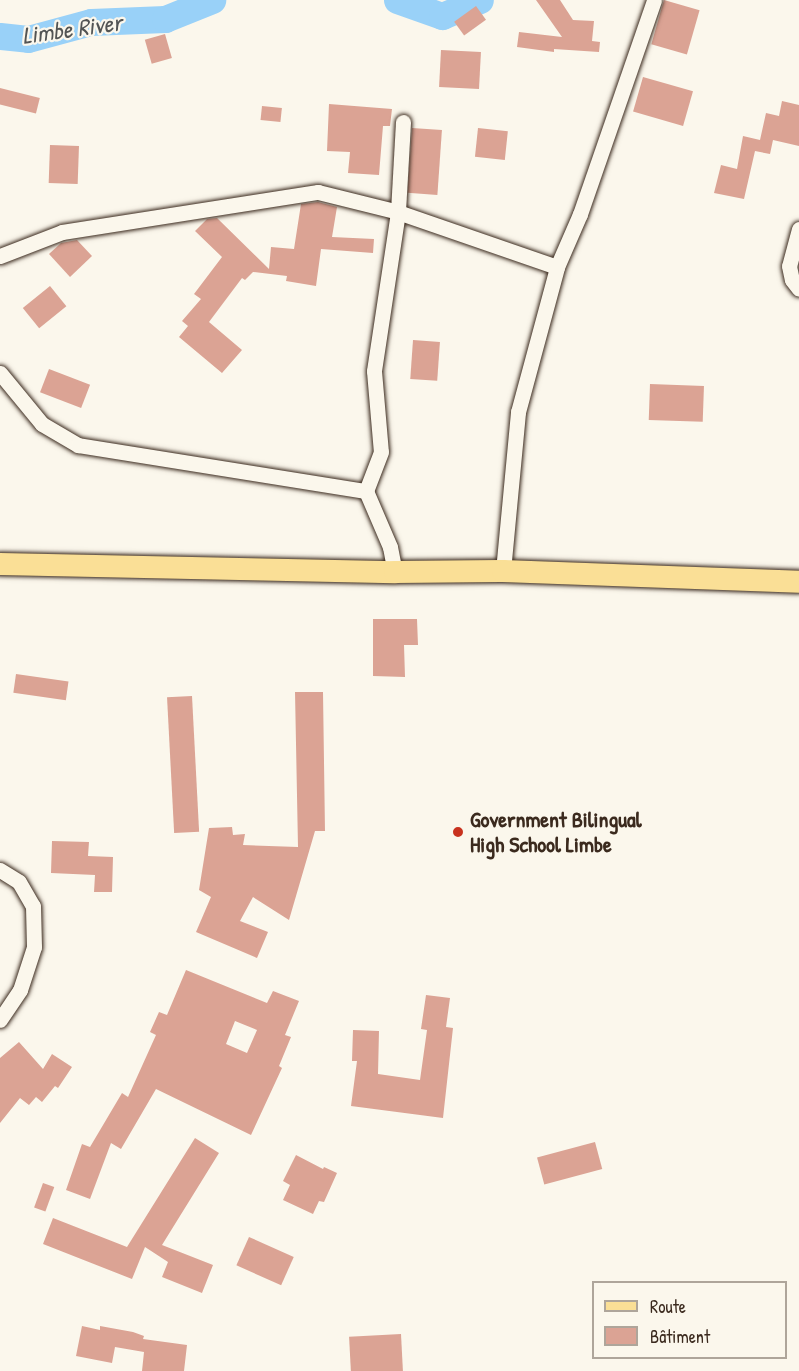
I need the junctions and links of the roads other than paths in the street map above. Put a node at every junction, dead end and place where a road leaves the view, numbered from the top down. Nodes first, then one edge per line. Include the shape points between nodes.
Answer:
1 (654, 0) edge
2 (403, 122) dead end
3 (398, 212) junction
4 (799, 229) edge
5 (0, 256) edge
6 (557, 267) junction
7 (799, 289) edge
8 (0, 373) edge
9 (366, 491) junction
10 (0, 564) edge
11 (503, 571) junction
12 (395, 572) junction
13 (799, 582) edge
14 (0, 870) edge
15 (0, 1020) edge

1 - 6 street via 580,213
2 - 3 street
3 - 5 street via 318,192 62,232
3 - 6 street
3 - 9 street via 374,371 381,452
4 - 7 street via 789,266
6 - 11 street via 518,412
8 - 9 street via 42,424 78,445
9 - 12 street via 390,547
10 - 12 main road
11 - 12 main road
11 - 13 main road
14 - 15 street via 19,882 33,906 34,947 20,990

